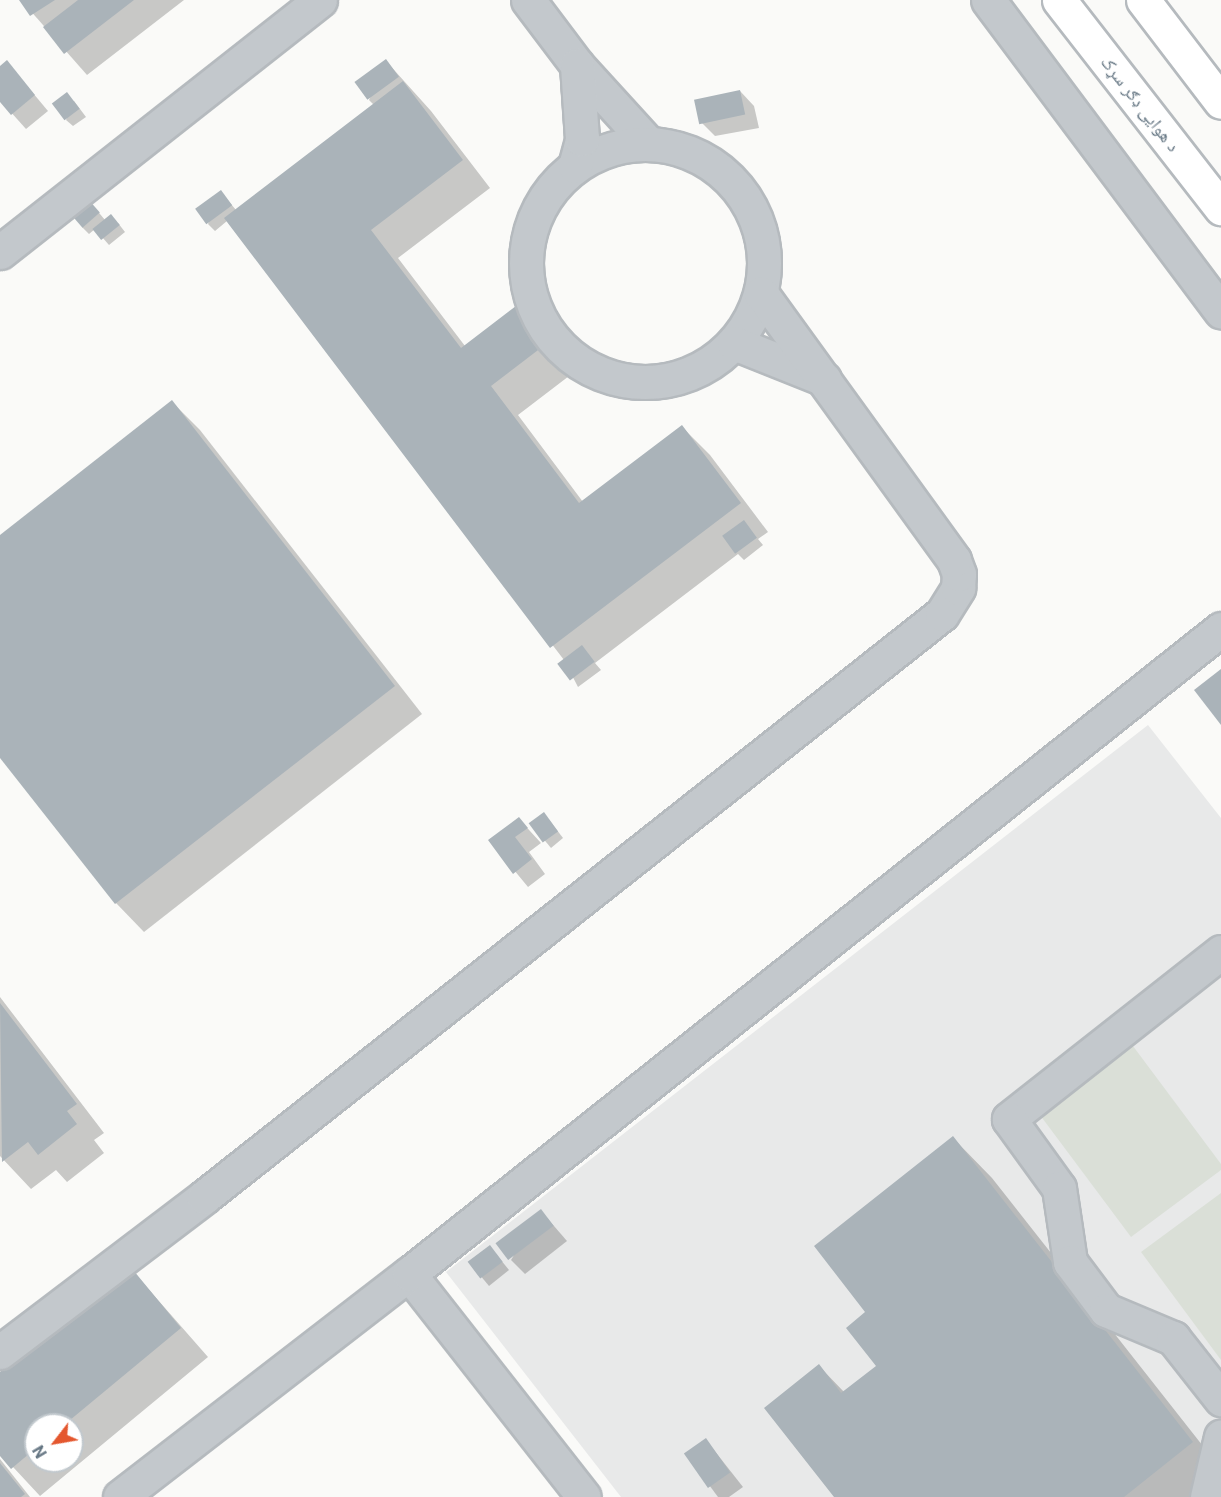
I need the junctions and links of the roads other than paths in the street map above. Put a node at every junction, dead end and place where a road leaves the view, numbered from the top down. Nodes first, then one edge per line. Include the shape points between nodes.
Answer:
1 (320, 0) edge
2 (528, 0) edge
3 (988, 0) edge
4 (1059, 0) edge
5 (1143, 0) edge
6 (577, 65) junction
7 (1221, 102) edge
8 (648, 143) junction
9 (575, 166) junction
10 (1221, 208) edge
11 (0, 252) edge
12 (761, 293) junction
13 (1221, 312) edge
14 (734, 344) junction
15 (824, 379) junction
16 (1221, 629) edge
17 (1221, 952) edge
18 (410, 1274) junction
19 (0, 1352) edge
20 (1221, 1399) edge
21 (1221, 1437) edge
22 (120, 1497) edge
23 (584, 1497) edge
24 (1207, 1497) edge

1 - 11 street
2 - 6 street
3 - 13 street
4 - 10 main road, د هوایی ډګر سړک
5 - 7 main road
6 - 8 street
6 - 9 street via 582,139
8 - 9 street via 614,148
8 - 12 street via 669,145 709,161 740,191 760,229 765,272
9 - 14 street via 543,201 527,244 530,291 549,333 584,365 605,375 651,382 696,371
12 - 14 street
12 - 15 street
14 - 15 street
15 - 19 street via 954,560 960,574 958,588 942,614 204,1197
16 - 18 street
17 - 20 street via 1009,1119 1059,1188 1070,1262 1106,1310 1173,1338
18 - 22 street
18 - 23 street
21 - 24 street

